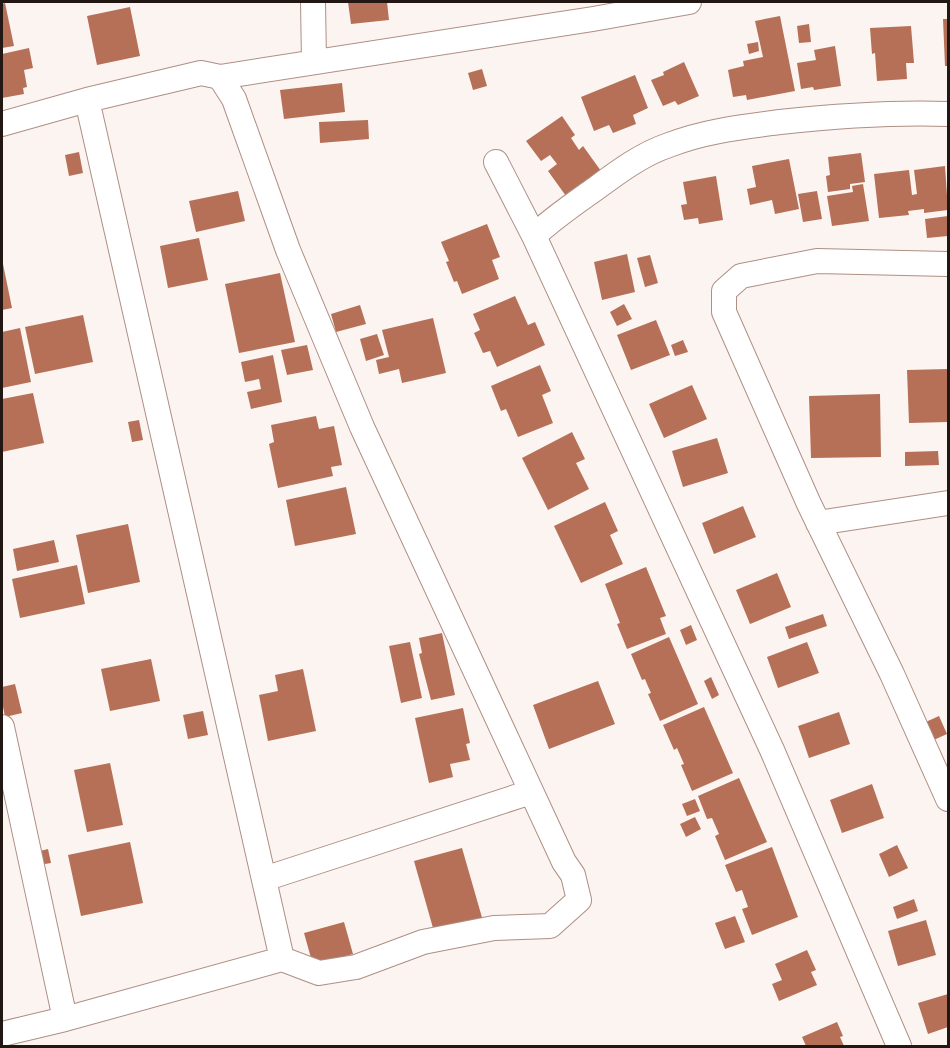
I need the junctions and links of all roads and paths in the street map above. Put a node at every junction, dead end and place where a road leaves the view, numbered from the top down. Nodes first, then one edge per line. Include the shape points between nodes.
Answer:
1 (313, 2) edge
2 (689, 2) edge
3 (314, 61) junction
4 (220, 77) junction
5 (87, 100) junction
6 (948, 114) edge
7 (2, 124) edge
8 (496, 162) dead end
9 (534, 236) junction
10 (948, 264) edge
11 (948, 502) edge
12 (818, 523) junction
13 (2, 727) edge
14 (531, 792) junction
15 (948, 799) edge
16 (264, 879) junction
17 (282, 959) junction
18 (65, 1019) junction
19 (2, 1034) edge
20 (899, 1047) edge

1 - 3 street
2 - 3 street
3 - 4 street
4 - 5 street via 201,73
4 - 14 street via 234,99 288,250 362,427
5 - 7 street
5 - 16 street
6 - 9 street via 908,112 824,118 693,137 631,163
8 - 9 street
9 - 20 street via 772,750
10 - 12 street via 817,261 741,276 724,291 724,312
11 - 12 street
12 - 15 street
13 - 18 street
14 - 16 street
14 - 17 street via 573,875 579,900 550,926 494,928 423,942 356,967 319,973
16 - 17 street
17 - 18 street
18 - 19 street

